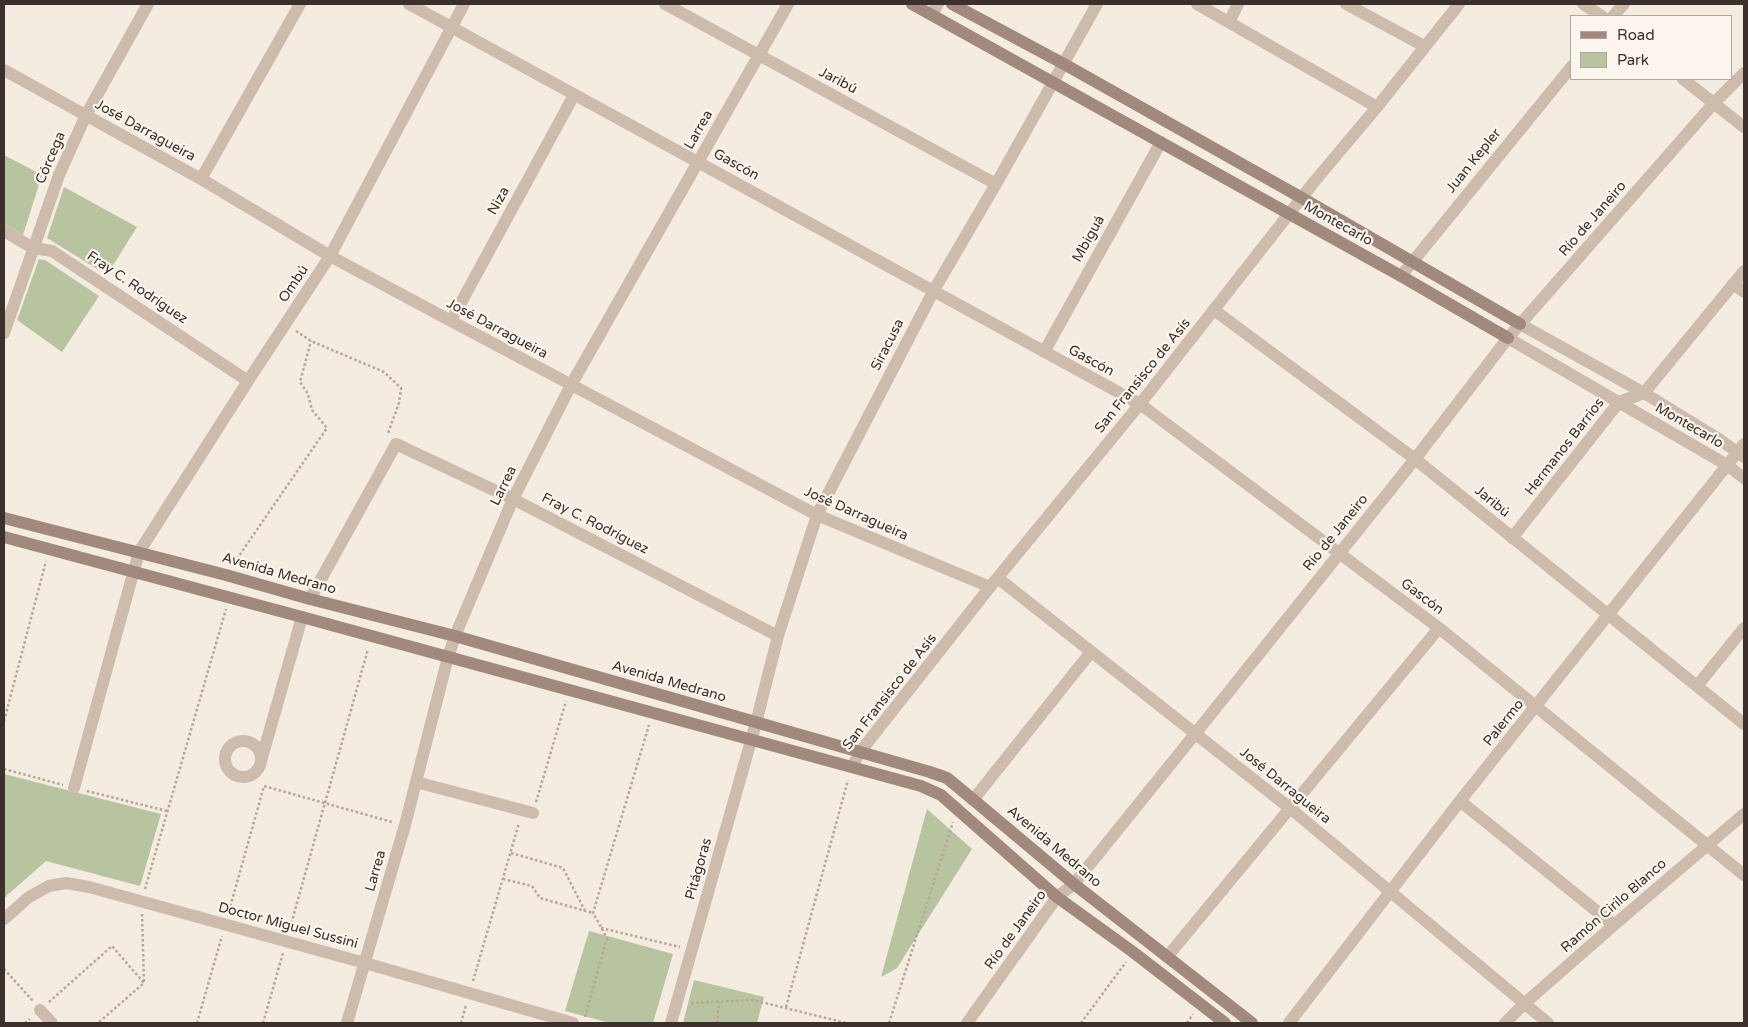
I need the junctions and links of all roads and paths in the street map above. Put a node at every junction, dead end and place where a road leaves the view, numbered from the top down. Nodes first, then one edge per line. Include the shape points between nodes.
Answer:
1 (148, 4) edge
2 (300, 4) edge
3 (409, 4) edge
4 (464, 4) edge
5 (665, 4) edge
6 (788, 4) edge
7 (912, 4) edge
8 (952, 4) edge
9 (1097, 4) edge
10 (1197, 4) edge
11 (1238, 4) edge
12 (1346, 4) edge
13 (1459, 4) edge
14 (1583, 4) edge
15 (1624, 4) edge
16 (935, 9) edge
17 (1600, 15) edge
18 (1614, 15) edge
19 (1229, 22) junction
20 (451, 27) junction
21 (1424, 46) junction
22 (759, 56) junction
23 (1064, 64) junction
24 (1570, 68) edge
25 (4, 70) edge
26 (1744, 73) edge
27 (1684, 80) edge
28 (1054, 81) junction
29 (574, 95) junction
30 (1714, 104) junction
31 (1377, 107) junction
32 (86, 115) junction
33 (1744, 127) edge
34 (1161, 142) junction
35 (698, 161) junction
36 (201, 179) junction
37 (996, 184) junction
38 (1302, 198) junction
39 (1289, 214) junction
40 (4, 231) edge
41 (33, 248) junction
42 (330, 256) junction
43 (1412, 262) junction
44 (1744, 270) edge
45 (1401, 276) junction
46 (1733, 284) junction
47 (934, 290) junction
48 (1744, 292) edge
49 (1214, 310) junction
50 (451, 321) junction
51 (285, 324) junction
52 (1520, 324) junction
53 (4, 333) edge
54 (1508, 338) junction
55 (311, 341) junction
56 (1044, 352) junction
57 (248, 381) junction
58 (571, 385) junction
59 (1644, 393) junction
60 (1619, 402) junction
61 (1140, 404) junction
62 (396, 444) junction
63 (1742, 451) edge
64 (1415, 459) junction
65 (1728, 465) junction
66 (1744, 478) edge
67 (513, 499) junction
68 (817, 515) junction
69 (4, 518) edge
70 (4, 537) edge
71 (1512, 538) junction
72 (49, 549) junction
73 (139, 552) junction
74 (1340, 552) junction
75 (133, 571) junction
76 (226, 575) junction
77 (994, 583) junction
78 (229, 598) junction
79 (310, 599) junction
80 (1608, 615) junction
81 (302, 617) junction
82 (1439, 628) junction
83 (1744, 628) edge
84 (372, 636) junction
85 (455, 636) junction
86 (778, 636) junction
87 (1091, 652) junction
88 (448, 657) junction
89 (1697, 686) junction
90 (569, 690) junction
91 (1536, 707) junction
92 (653, 713) junction
93 (4, 721) edge
94 (756, 723) junction
95 (1744, 724) edge
96 (1195, 734) junction
97 (751, 739) junction
98 (860, 752) junction
99 (261, 761) dead end
100 (852, 767) junction
101 (416, 782) junction
102 (74, 788) dead end
103 (973, 800) junction
104 (1460, 801) junction
105 (324, 804) junction
106 (1291, 809) junction
107 (957, 810) junction
108 (528, 812) junction
109 (1744, 814) edge
110 (405, 825) junction
111 (1709, 846) junction
112 (511, 854) junction
113 (1744, 875) edge
114 (503, 879) junction
115 (1074, 884) junction
116 (1390, 891) junction
117 (1058, 897) junction
118 (142, 902) junction
119 (585, 911) junction
120 (593, 913) junction
121 (4, 919) edge
122 (225, 924) junction
123 (1614, 925) junction
124 (601, 928) junction
125 (286, 942) junction
126 (692, 950) junction
127 (1133, 952) junction
128 (1167, 957) junction
129 (365, 963) junction
130 (4, 968) edge
131 (144, 983) junction
132 (469, 993) junction
133 (719, 1002) junction
134 (1525, 1003) junction
135 (677, 1004) junction
136 (786, 1007) junction
137 (40, 1010) junction
138 (25, 1023) edge
139 (52, 1023) edge
140 (98, 1023) edge
141 (197, 1023) edge
142 (263, 1023) edge
143 (347, 1023) edge
144 (461, 1023) edge
145 (573, 1023) edge
146 (583, 1023) edge
147 (672, 1023) edge
148 (717, 1023) edge
149 (846, 1023) edge
150 (889, 1023) edge
151 (967, 1023) edge
152 (1081, 1023) edge
153 (1225, 1023) edge
154 (1252, 1023) edge
155 (1289, 1023) edge
156 (1505, 1023) edge
157 (1548, 1023) edge

1 - 32 street, Córcega
2 - 36 street
3 - 20 street, Gascón
4 - 20 street, Ombú
5 - 22 street, Jaribú
6 - 22 street, Larrea
7 - 16 main road, Montecarlo
8 - 23 main road, Montecarlo
9 - 23 street, Siracusa
10 - 19 street
11 - 19 street
12 - 21 street
13 - 21 street, San Fransisco de Asís
14 - 17 street
15 - 18 street
16 - 28 main road, Montecarlo
19 - 31 street
20 - 29 street, Gascón
20 - 42 street, Ombú
21 - 31 street, San Fransisco de Asís
22 - 35 street, Larrea
22 - 37 street, Jaribú
23 - 28 street, Siracusa
23 - 38 main road, Montecarlo
24 - 43 street, Juan Kepler
25 - 32 street, José Darragueira
26 - 30 street, Río de Janeiro
27 - 30 street
28 - 34 main road, Montecarlo
28 - 37 street, Siracusa
29 - 35 street, Gascón
29 - 50 street, Niza
30 - 33 street
30 - 52 street, Río de Janeiro
31 - 38 street, San Fransisco de Asís
32 - 36 street, José Darragueira
32 - 41 street, Córcega via 59,175
34 - 39 main road, Montecarlo
34 - 56 street, Mbiguá
35 - 47 street, Gascón
35 - 58 street, Larrea
36 - 42 street, José Darragueira
37 - 47 street, Siracusa
38 - 39 street, San Fransisco de Asís
38 - 43 main road, Montecarlo
39 - 45 main road, Montecarlo
39 - 49 street, San Fransisco de Asís
40 - 41 street, Fray C. Rodríguez
41 - 53 street, Córcega
41 - 57 street, Fray C. Rodríguez via 52,250
42 - 50 street, José Darragueira
42 - 51 street, Ombú
43 - 45 street, Juan Kepler
43 - 52 main road, Montecarlo
44 - 46 street
45 - 54 main road, Montecarlo
46 - 48 street
46 - 59 street
47 - 56 street, Gascón
47 - 68 street, Siracusa
49 - 61 street, San Fransisco de Asís
49 - 64 street, Jaribú
50 - 58 street, José Darragueira
51 - 55 path
51 - 57 street, Ombú
52 - 54 street, Río de Janeiro
52 - 59 street, Montecarlo
54 - 60 street, Montecarlo
54 - 64 street, Río de Janeiro
55 - 62 path via 384,372 400,388 400,403 388,433
55 - 76 path via 300,382 308,394 312,410 327,428
56 - 61 street, Gascón
57 - 73 street, Ombú
58 - 67 street, Larrea
58 - 68 street, José Darragueira
59 - 60 street, Hermanos Barrios
59 - 63 street, Montecarlo
60 - 65 street, Montecarlo
60 - 71 street, Hermanos Barrios
61 - 74 street, Gascón
61 - 77 street, San Fransisco de Asís
62 - 67 street, Fray C. Rodríguez
62 - 79 street
63 - 65 street, Palermo
64 - 71 street, Jaribú
64 - 74 street, Río de Janeiro
65 - 66 street, Montecarlo
65 - 80 street, Palermo
67 - 85 street, Larrea
67 - 86 street, Fray C. Rodríguez
68 - 77 street, José Darragueira
68 - 86 street, Siracusa
69 - 73 main road, Avenida Medrano
70 - 72 main road
71 - 80 street, Jaribú
72 - 75 main road
72 - 93 path
73 - 75 street, Ombú
73 - 76 main road, Avenida Medrano
74 - 82 street, Gascón
74 - 96 street, Río de Janeiro
75 - 78 main road
75 - 102 street, Ombú
76 - 79 main road, Avenida Medrano
77 - 87 street, José Darragueira
77 - 98 street, San Fransisco de Asís
78 - 81 main road
78 - 118 path
79 - 85 main road, Avenida Medrano
80 - 89 street, Jaribú
80 - 91 street, Palermo
81 - 84 main road
81 - 99 street
82 - 91 street, Gascón
82 - 106 street
83 - 89 street
84 - 88 main road
84 - 105 path
85 - 88 street, Larrea
85 - 94 main road, Avenida Medrano
86 - 94 street, Siracusa
87 - 96 street, José Darragueira
87 - 103 street
88 - 90 main road
88 - 101 street, Larrea
89 - 95 street, Jaribú
90 - 92 main road
90 - 108 path
91 - 104 street, Palermo
91 - 111 street, Gascón
92 - 97 main road
92 - 120 path
94 - 97 street, Pitágoras
94 - 98 main road, Avenida Medrano
96 - 106 street, José Darragueira
96 - 115 street, Río de Janeiro
97 - 100 main road
97 - 126 street, Pitágoras
98 - 100 street, San Fransisco de Asís
98 - 103 main road, Avenida Medrano via 947,778
100 - 107 main road via 922,786 941,795
100 - 136 path
101 - 108 street
101 - 110 street, Larrea
103 - 115 main road, Avenida Medrano
104 - 116 street, Palermo
104 - 123 street
105 - 110 path
105 - 122 path via 264,786
105 - 125 path
106 - 116 street, José Darragueira
106 - 128 street
107 - 117 main road
107 - 150 path
108 - 112 path
109 - 111 street, Ramón Cirilo Blanco
110 - 129 street, Larrea
111 - 113 street, Gascón
111 - 123 street, Ramón Cirilo Blanco
112 - 114 path
112 - 119 path via 563,868
114 - 119 path via 532,886 540,898
114 - 132 path
115 - 117 street, Río de Janeiro
115 - 128 main road, Avenida Medrano
116 - 134 street, José Darragueira
116 - 155 street, Palermo
117 - 127 main road
117 - 151 street, Río de Janeiro
118 - 121 street, Doctor Miguel Sussini via 66,883 48,886 29,897
118 - 122 street, Doctor Miguel Sussini
118 - 131 path
119 - 120 path
120 - 124 path
122 - 125 street, Doctor Miguel Sussini
122 - 141 path
123 - 134 street, Ramón Cirilo Blanco
124 - 126 path
124 - 146 path via 607,938
125 - 129 street, Doctor Miguel Sussini
125 - 142 path
126 - 135 street, Pitágoras
127 - 152 path
127 - 153 main road
128 - 154 main road, Avenida Medrano
129 - 132 street, Doctor Miguel Sussini
129 - 143 street, Larrea
130 - 137 path
131 - 137 path via 112,946
131 - 140 path
132 - 144 path
132 - 145 street, Doctor Miguel Sussini
133 - 135 path
133 - 136 path via 753,1000
133 - 148 path
134 - 156 street, Ramón Cirilo Blanco
134 - 157 street, José Darragueira
135 - 147 street, Pitágoras
136 - 149 path
137 - 138 path
137 - 139 street

